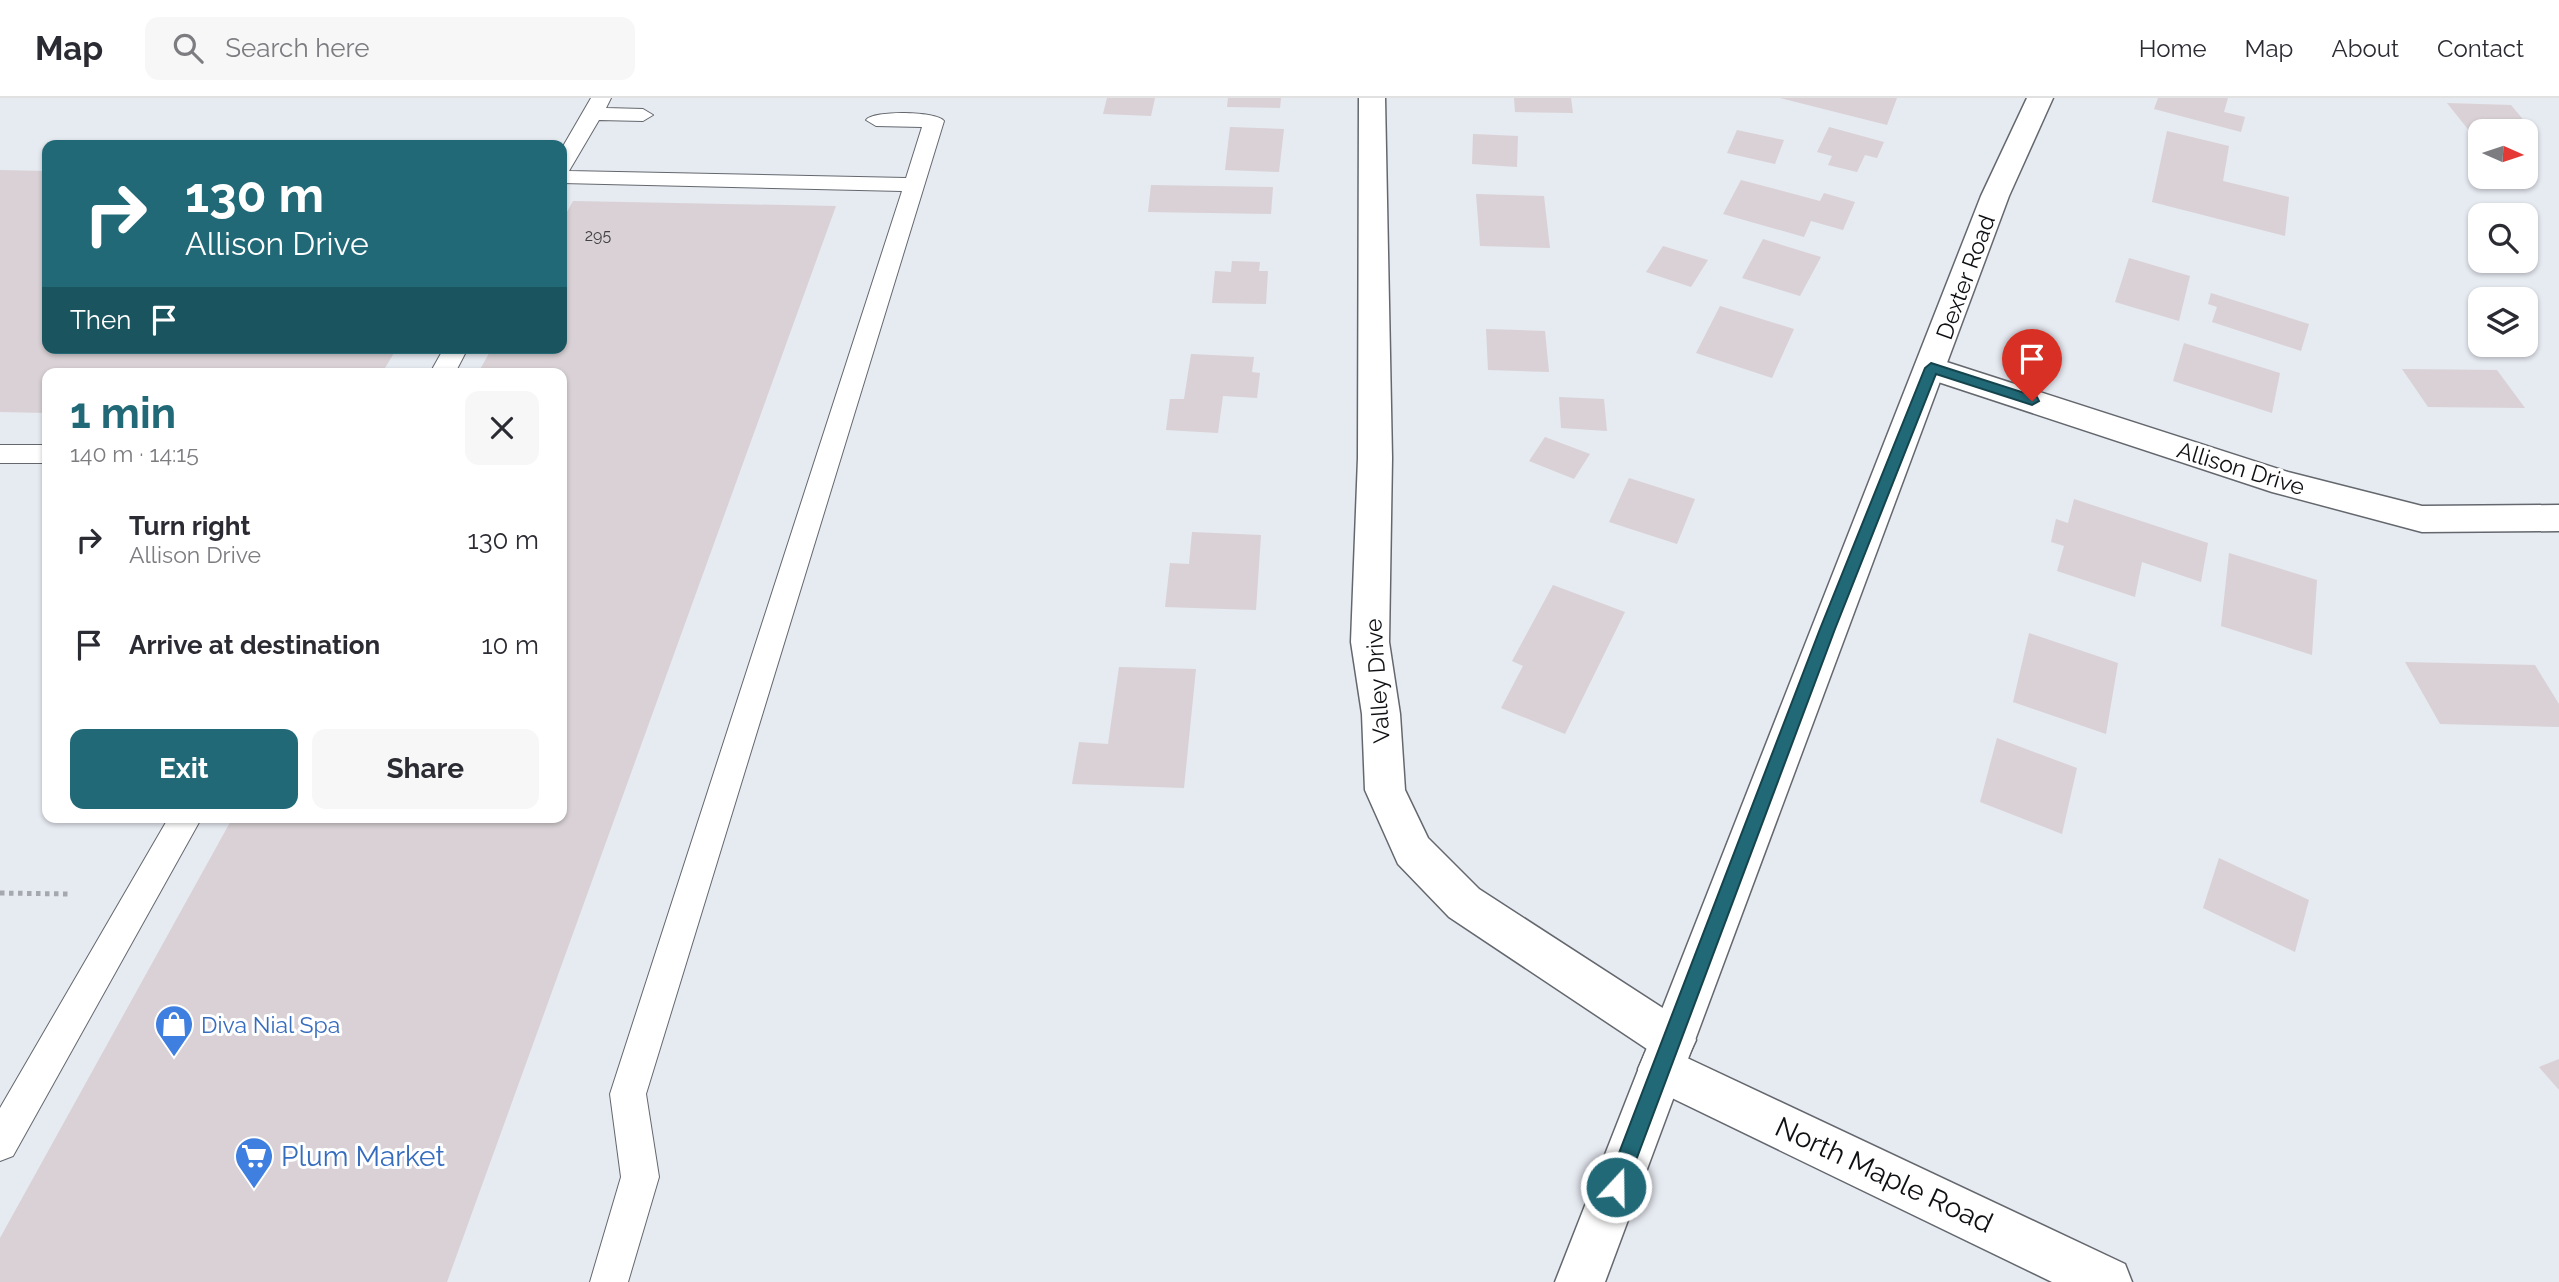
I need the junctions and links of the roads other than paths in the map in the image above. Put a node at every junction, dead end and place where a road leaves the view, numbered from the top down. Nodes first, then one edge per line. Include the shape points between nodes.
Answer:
1 (1372, 98) edge
2 (2040, 98) edge
3 (596, 106) edge
4 (643, 115) dead end
5 (876, 120) dead end
6 (567, 157) edge
7 (567, 177) edge
8 (915, 186) junction
9 (1931, 368) junction
10 (0, 454) edge
11 (42, 454) edge
12 (2559, 518) edge
13 (183, 823) edge
14 (1667, 1054) junction
15 (0, 1143) edge
16 (609, 1282) edge
17 (1580, 1282) edge
18 (2107, 1282) edge

1 - 14 street, Valley Drive via 1375,458 1370,642 1381,714 1385,790 1413,851 1464,903
2 - 9 street, Dexter Road via 1995,196
3 - 4 lane
3 - 6 lane
5 - 8 lane via 934,121
7 - 8 lane
8 - 16 lane via 628,1094 640,1177
9 - 12 street, Allison Drive via 2284,483 2422,519
9 - 14 street, Dexter Road
10 - 11 lane
13 - 15 lane
14 - 17 street, Dexter Road
14 - 18 street, North Maple Road

